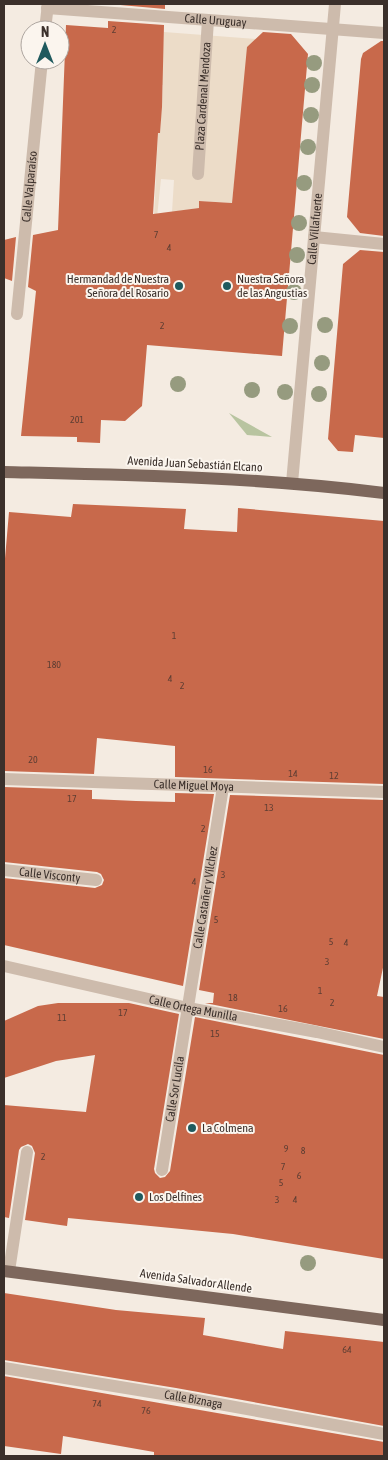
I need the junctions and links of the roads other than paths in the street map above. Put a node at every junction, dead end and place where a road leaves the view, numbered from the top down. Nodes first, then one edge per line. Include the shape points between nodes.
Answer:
1 (334, 4) edge
2 (48, 6) edge
3 (46, 20) edge
4 (208, 20) junction
5 (333, 28) junction
6 (384, 33) edge
7 (41, 70) edge
8 (198, 174) dead end
9 (314, 237) junction
10 (384, 244) edge
11 (17, 314) dead end
12 (4, 472) edge
13 (292, 483) junction
14 (384, 492) edge
15 (4, 779) edge
16 (223, 787) junction
17 (384, 792) edge
18 (4, 870) edge
19 (96, 880) dead end
20 (4, 966) edge
21 (188, 1008) junction
22 (384, 1047) edge
23 (27, 1152) dead end
24 (162, 1170) dead end
25 (6, 1271) edge
26 (384, 1320) edge
27 (4, 1368) edge
28 (384, 1434) edge

1 - 5 street, Calle Villafuerte
2 - 3 street
2 - 4 street, Calle Uruguay
4 - 5 street, Calle Uruguay
4 - 8 street, Plaza Cardenal Mendoza
5 - 6 street, Calle Uruguay
5 - 9 street, Calle Villafuerte
7 - 11 street, Calle Valparaíso
9 - 10 street
9 - 13 street, Calle Villafuerte
12 - 13 main road, Avenida Juan Sebastián Elcano
13 - 14 main road, Avenida Juan Sebastián Elcano
15 - 16 street, Calle Miguel Moya
16 - 17 street, Calle Miguel Moya
16 - 21 street, Calle Castañer y Vílchez
18 - 19 street, Calle Visconty
20 - 21 street, Calle Ortega Munilla
21 - 22 street, Calle Ortega Munilla
21 - 24 street, Calle Sor Lucila
23 - 25 street
25 - 26 main road, Avenida Salvador Allende
27 - 28 street, Calle Biznaga

